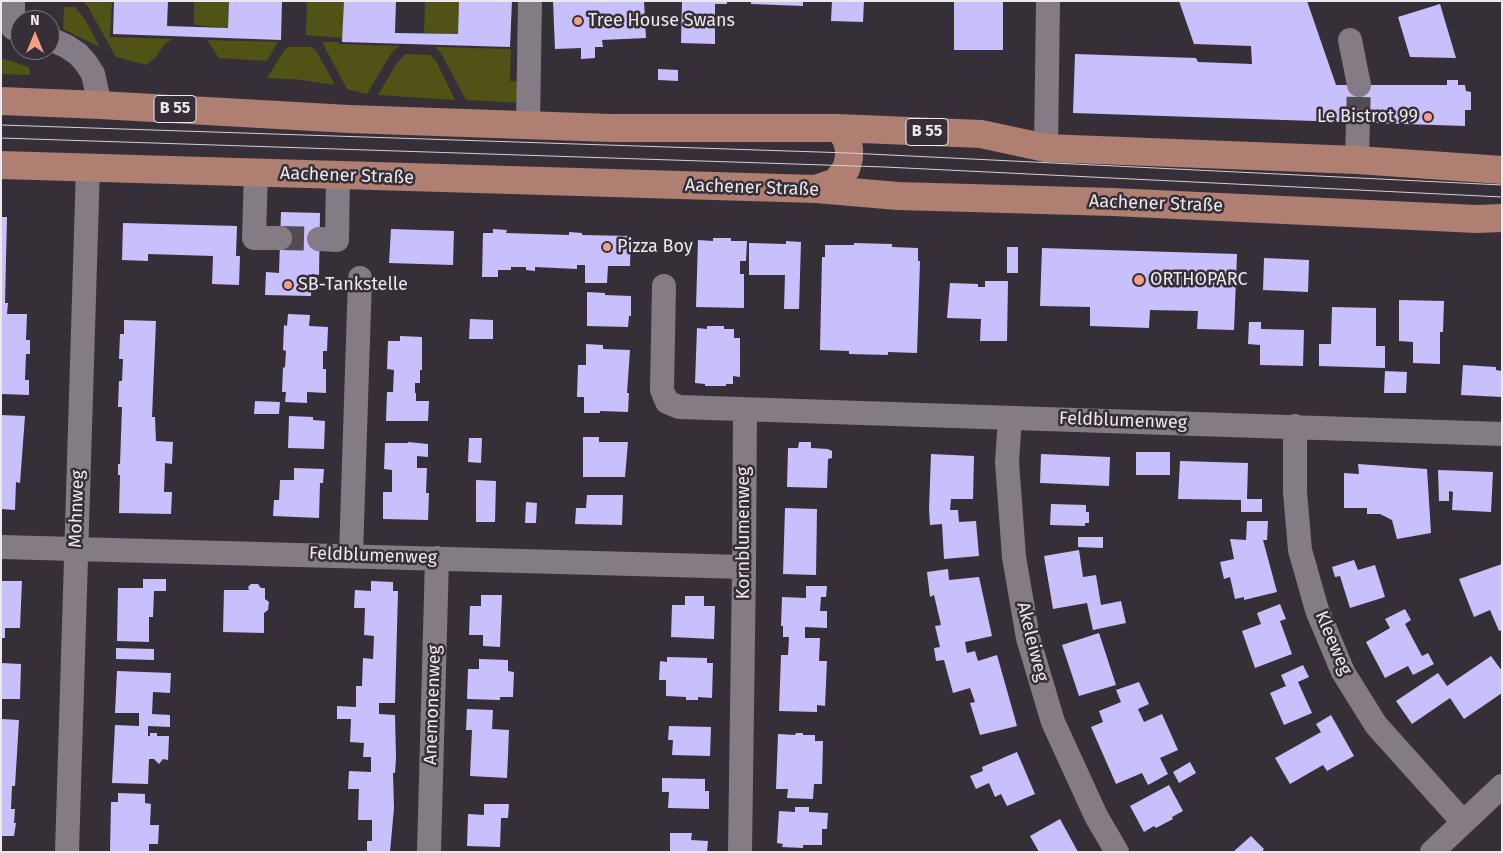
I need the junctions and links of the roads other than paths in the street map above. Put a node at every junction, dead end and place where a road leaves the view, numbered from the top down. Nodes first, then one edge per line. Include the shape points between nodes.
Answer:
1 (530, 1) edge
2 (1048, 1) edge
3 (1350, 40) dead end
4 (60, 44) edge
5 (1359, 85) tunnel mouth
6 (1, 101) edge
7 (100, 105) junction
8 (1358, 121) tunnel mouth
9 (528, 124) junction
10 (838, 128) junction
11 (1046, 148) junction
12 (1356, 160) junction
13 (1, 165) edge
14 (88, 167) junction
15 (1502, 170) edge
16 (256, 172) junction
17 (338, 175) junction
18 (816, 190) junction
19 (1502, 218) edge
20 (280, 238) tunnel mouth
21 (320, 239) tunnel mouth
22 (360, 278) dead end
23 (664, 286) dead end
24 (745, 410) junction
25 (1010, 418) junction
26 (1295, 426) junction
27 (1502, 434) edge
28 (1, 547) edge
29 (76, 549) junction
30 (352, 555) junction
31 (437, 558) junction
32 (744, 567) junction
33 (1502, 786) edge
34 (1463, 822) junction
35 (67, 852) edge
36 (429, 852) edge
37 (740, 852) edge
38 (1117, 852) edge
39 (1432, 852) edge

1 - 9 street
2 - 11 street
3 - 5 street
4 - 7 street via 86,63 93,74
6 - 7 main road, B 55
7 - 9 main road, B 55 via 349,119
8 - 12 street
9 - 10 main road, B 55 via 611,128
10 - 11 main road, B 55 via 981,134
10 - 18 main road via 849,149 846,170 836,182
11 - 12 main road, B 55
12 - 15 main road, B 55
13 - 14 main road, Aachener Straße
14 - 16 main road, Aachener Straße
14 - 29 street, Mohnweg
16 - 17 main road, Aachener Straße
16 - 20 street via 254,238
17 - 18 main road, Aachener Straße
17 - 21 street via 337,240
18 - 19 main road, Aachener Straße via 898,196
22 - 30 street
23 - 24 street via 662,390 666,402 679,407
24 - 25 street, Feldblumenweg
24 - 32 street, Kornblumenweg
25 - 26 street, Feldblumenweg
25 - 38 street, Akeleiweg via 1007,462 1014,557 1028,638 1053,722 1096,816
26 - 27 street, Feldblumenweg
26 - 34 street, Kleeweg via 1295,492 1300,550 1317,610 1343,672 1376,725
28 - 29 street, Feldblumenweg
29 - 30 street, Feldblumenweg
29 - 35 street, Mohnweg
30 - 31 street, Feldblumenweg
31 - 32 street, Feldblumenweg
31 - 36 street, Anemonenweg
32 - 37 street, Kornblumenweg
33 - 34 street
34 - 39 street

